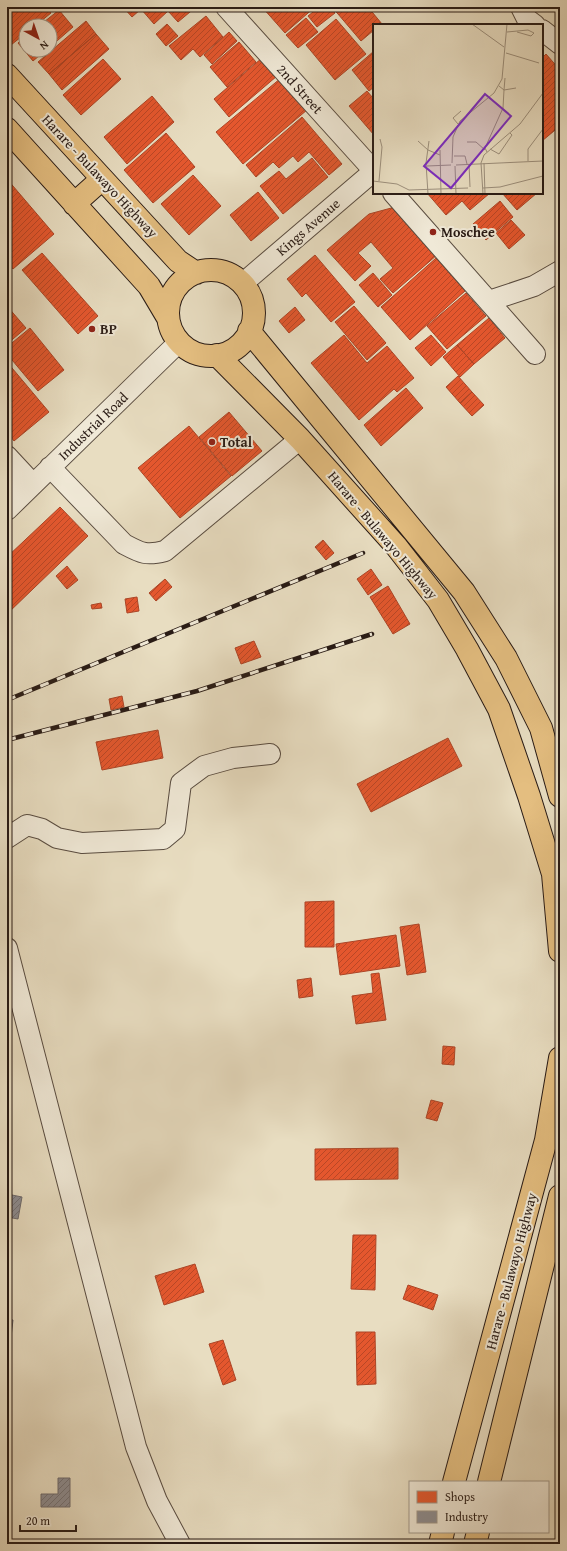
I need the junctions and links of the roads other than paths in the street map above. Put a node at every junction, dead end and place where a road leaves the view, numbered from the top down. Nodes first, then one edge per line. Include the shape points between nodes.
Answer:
1 (226, 7) edge
2 (543, 31) edge
3 (560, 44) edge
4 (7, 75) edge
5 (7, 129) edge
6 (373, 170) edge
7 (373, 172) edge
8 (102, 179) junction
9 (395, 194) edge
10 (74, 204) junction
11 (560, 271) edge
12 (196, 273) junction
13 (242, 284) junction
14 (489, 302) junction
15 (168, 318) junction
16 (249, 331) junction
17 (179, 342) junction
18 (535, 354) dead end
19 (217, 355) junction
20 (322, 420) junction
21 (300, 439) junction
22 (7, 456) edge
23 (50, 467) junction
24 (16, 494) edge
25 (270, 754) dead end
26 (560, 796) edge
27 (7, 838) edge
28 (556, 874) edge
29 (7, 948) edge
30 (560, 951) edge
31 (560, 1058) edge
32 (560, 1196) edge
33 (454, 1481) edge
34 (489, 1481) edge
35 (443, 1533) edge
36 (478, 1533) edge
37 (180, 1544) edge
38 (440, 1544) edge
39 (475, 1544) edge

1 - 6 street, 2nd Street
2 - 3 street
4 - 8 highway, Harare - Bulawayo Highway
5 - 10 highway
7 - 13 street, Kings Avenue
8 - 10 highway
8 - 12 highway, Harare - Bulawayo Highway via 178,261
9 - 14 street
10 - 15 highway via 149,286
11 - 14 street via 534,286
12 - 13 highway via 210,270 224,272
12 - 15 highway via 183,280 174,291 169,304
13 - 16 highway via 252,302 253,317
14 - 18 street
15 - 17 highway
16 - 19 highway via 241,343 230,351
16 - 20 highway, Harare - Bulawayo Highway
17 - 19 highway via 190,351 203,355
17 - 23 street, Industrial Road
19 - 21 highway, Harare - Bulawayo Highway
20 - 21 highway
20 - 26 highway, Harare - Bulawayo Highway via 464,592 506,658 541,728
21 - 23 street via 165,551 152,554 140,552 124,544
21 - 28 highway, Harare - Bulawayo Highway via 400,552 438,600 468,649 499,709
22 - 24 street
23 - 24 street, Industrial Road
25 - 27 street via 233,758 204,766 181,782 175,829 163,839 82,843 57,838 42,829 27,825
28 - 30 highway, Harare - Bulawayo Highway
29 - 37 street via 136,1447 157,1501
31 - 33 highway, Harare - Bulawayo Highway via 546,1140
32 - 34 highway, Harare - Bulawayo Highway
35 - 38 highway
36 - 39 highway

